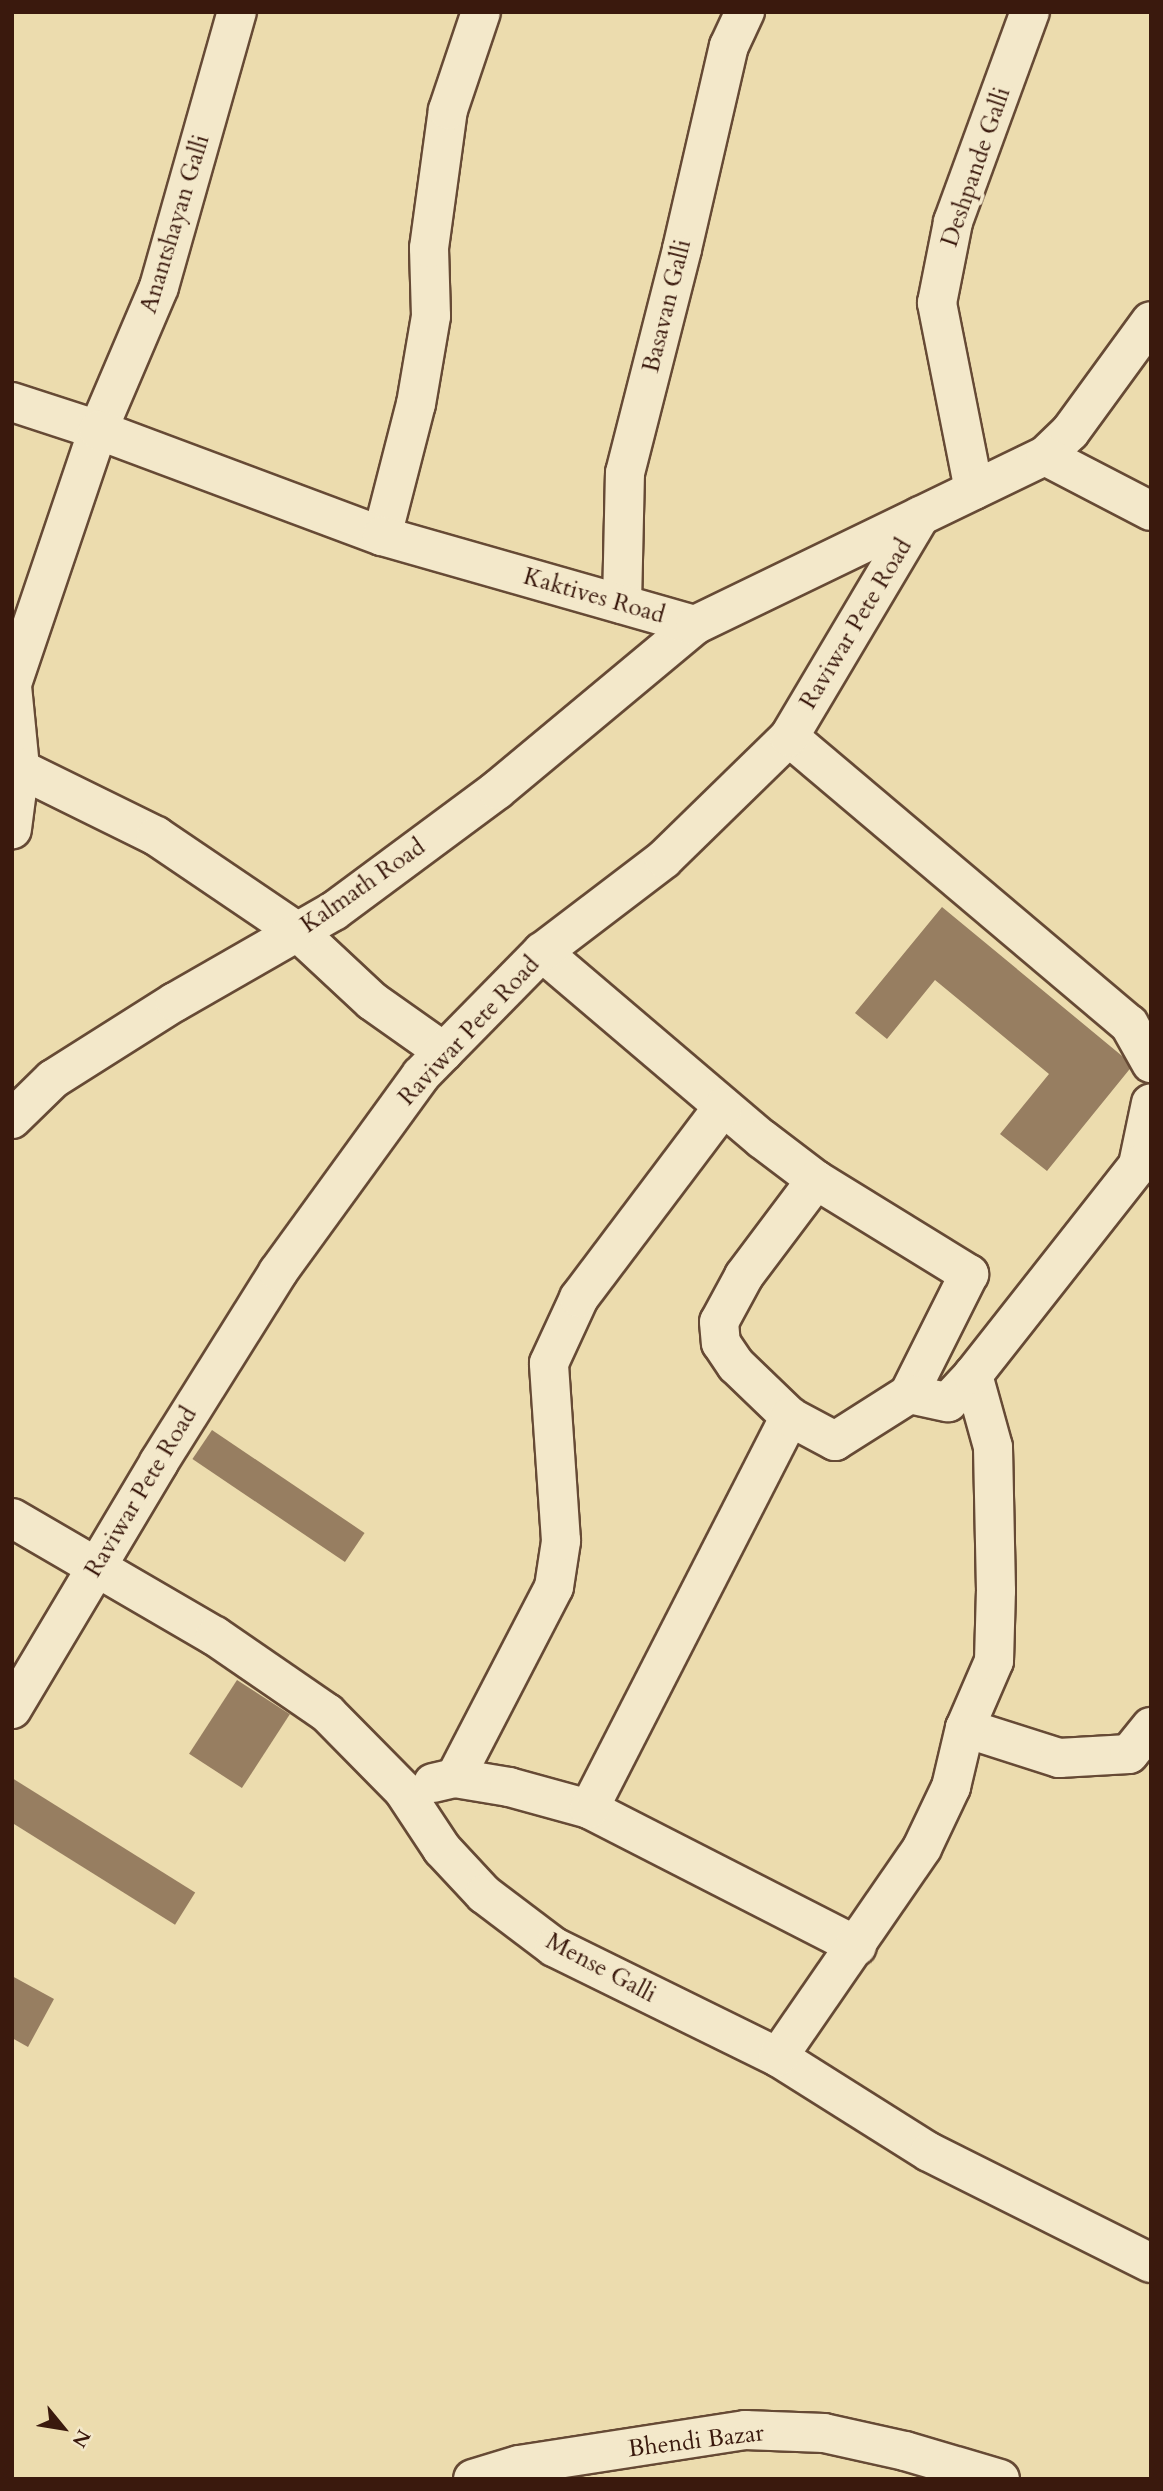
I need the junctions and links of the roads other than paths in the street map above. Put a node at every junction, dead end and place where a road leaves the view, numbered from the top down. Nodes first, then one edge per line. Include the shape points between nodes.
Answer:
1 (237, 12) edge
2 (481, 12) edge
3 (745, 12) edge
4 (1030, 12) edge
5 (1151, 321) edge
6 (12, 402) edge
7 (98, 430) junction
8 (1045, 456) junction
9 (974, 490) junction
10 (1151, 511) edge
11 (920, 516) junction
12 (382, 536) junction
13 (622, 604) junction
14 (695, 625) junction
15 (12, 685) edge
16 (789, 737) junction
17 (16, 766) edge
18 (12, 829) edge
19 (298, 932) junction
20 (542, 952) junction
21 (444, 1052) junction
22 (1151, 1063) edge
23 (1151, 1103) edge
24 (723, 1107) junction
25 (12, 1119) edge
26 (1144, 1161) edge
27 (816, 1180) junction
28 (973, 1375) junction
29 (909, 1394) junction
30 (790, 1417) junction
31 (12, 1518) edge
32 (97, 1565) junction
33 (12, 1709) edge
34 (1151, 1727) edge
35 (965, 1728) junction
36 (455, 1778) junction
37 (403, 1790) junction
38 (589, 1809) junction
39 (857, 1946) junction
40 (778, 2057) junction
41 (1149, 2258) edge
42 (473, 2479) edge
43 (1000, 2479) edge

1 - 7 street, Anantshayan Galli via 159,287
2 - 12 street via 448,110 429,248 429,329 416,404
3 - 13 street, Basavan Galli via 729,46 625,473
4 - 9 street, Deshpande Galli via 953,222 937,303
5 - 8 street, Kaktives Road via 1070,432
6 - 7 street, Kaktives Road
7 - 12 street, Kaktives Road
7 - 15 street, Anantshayan Galli
8 - 9 street, Kaktives Road
8 - 10 street
9 - 11 street, Kaktives Road
11 - 14 street, Kaktives Road
11 - 16 street, Raviwar Pete Road
12 - 13 street, Kaktives Road
13 - 14 street, Kaktives Road
14 - 19 street, Kalmath Road via 497,790 334,911
15 - 17 street
16 - 20 street, Raviwar Pete Road via 664,859
16 - 22 street via 1129,1024
17 - 18 street
17 - 19 street via 156,836
19 - 21 street via 372,1001
19 - 25 street, Kalmath Road via 53,1079
20 - 21 street, Raviwar Pete Road
20 - 24 street
21 - 32 street, Raviwar Pete Road via 421,1075 278,1272
23 - 26 street
24 - 27 street
24 - 36 street via 579,1298 549,1363 561,1541 554,1587
26 - 28 street
27 - 29 street via 969,1274
27 - 30 street via 744,1276 719,1322 721,1343 736,1365
28 - 29 street via 948,1402
28 - 35 street via 993,1447 996,1591 993,1661
29 - 30 street via 835,1441
30 - 38 street
31 - 32 street, Mense Galli
32 - 33 street, Raviwar Pete Road
32 - 37 street, Mense Galli via 215,1636 327,1713
34 - 35 street via 1129,1754 1059,1758
35 - 39 street via 951,1787 922,1848
36 - 37 street
36 - 38 street
37 - 40 street, Mense Galli via 442,1849 485,1894 554,1947
38 - 39 street
39 - 40 street
40 - 41 street, Mense Galli via 929,2152
42 - 43 street, Bhendi Bazar via 519,2465 745,2430 824,2434 905,2451

